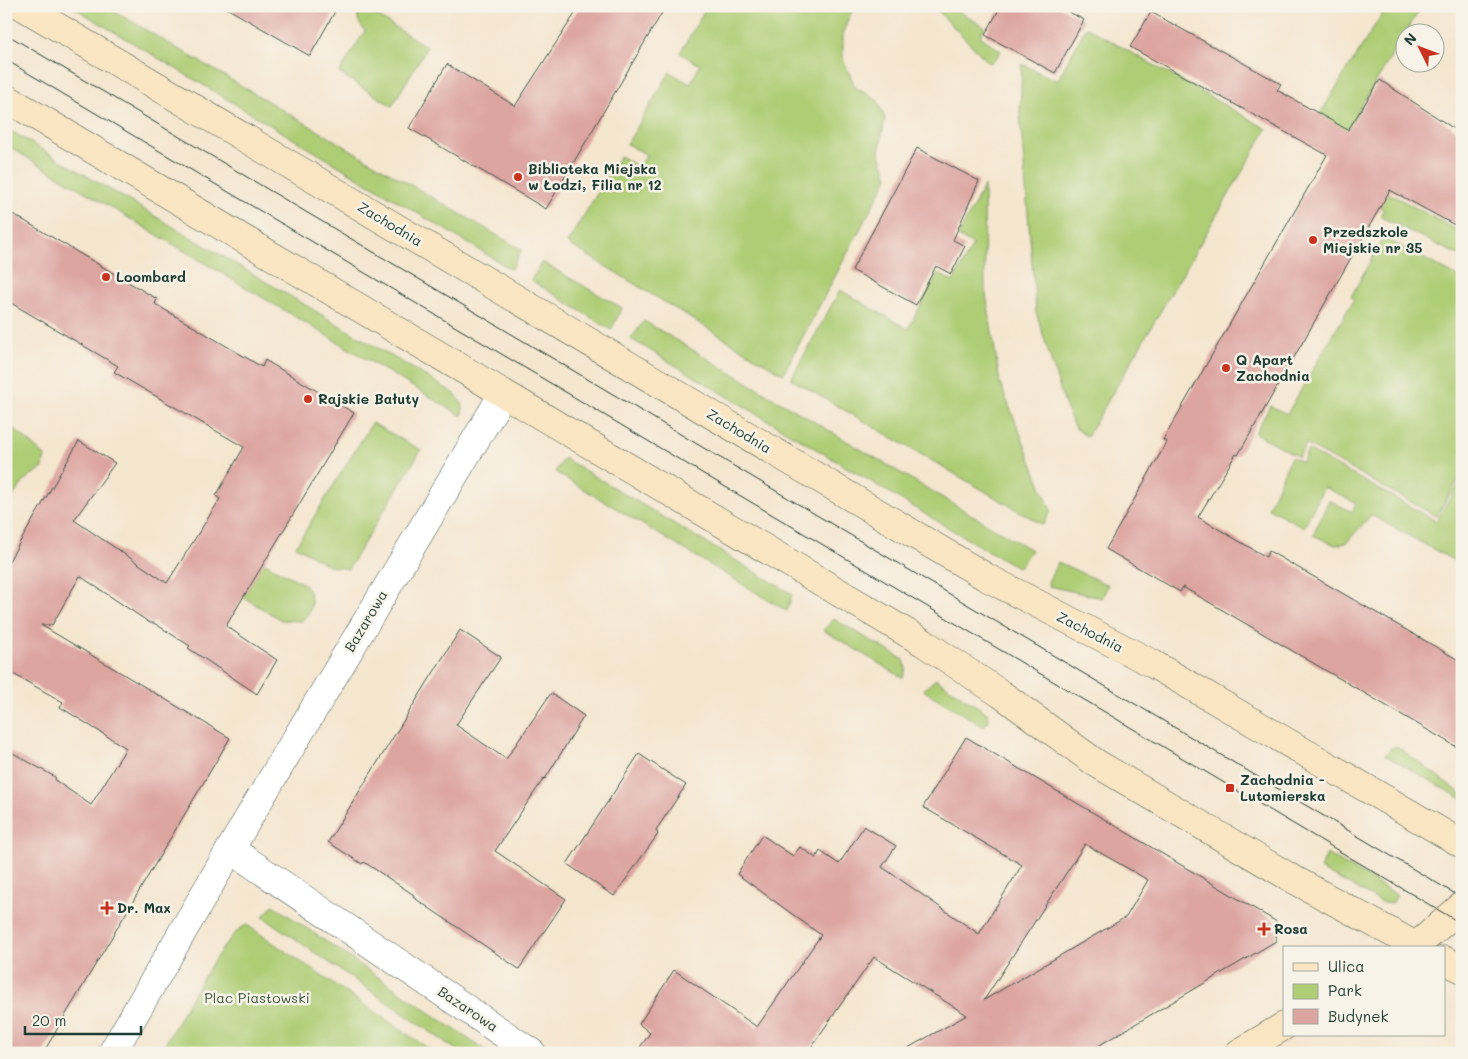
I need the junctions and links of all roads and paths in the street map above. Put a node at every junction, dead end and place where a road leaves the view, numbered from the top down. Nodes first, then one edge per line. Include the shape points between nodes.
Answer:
1 (22, 6) edge
2 (6, 98) edge
3 (503, 394) junction
4 (1462, 844) edge
5 (230, 849) junction
6 (1462, 906) edge
7 (1415, 946) edge
8 (1418, 946) edge
9 (1446, 961) edge
10 (1462, 969) edge
11 (1283, 1027) edge
12 (112, 1053) edge
13 (532, 1053) edge
14 (1239, 1053) edge

1 - 4 main road, Zachodnia via 986,578 1153,664
2 - 3 main road
3 - 5 street, Bazarowa
3 - 7 main road via 924,643 1096,764
5 - 12 street, Bazarowa
5 - 13 street, Bazarowa
6 - 8 main road
9 - 10 main road
11 - 14 main road

